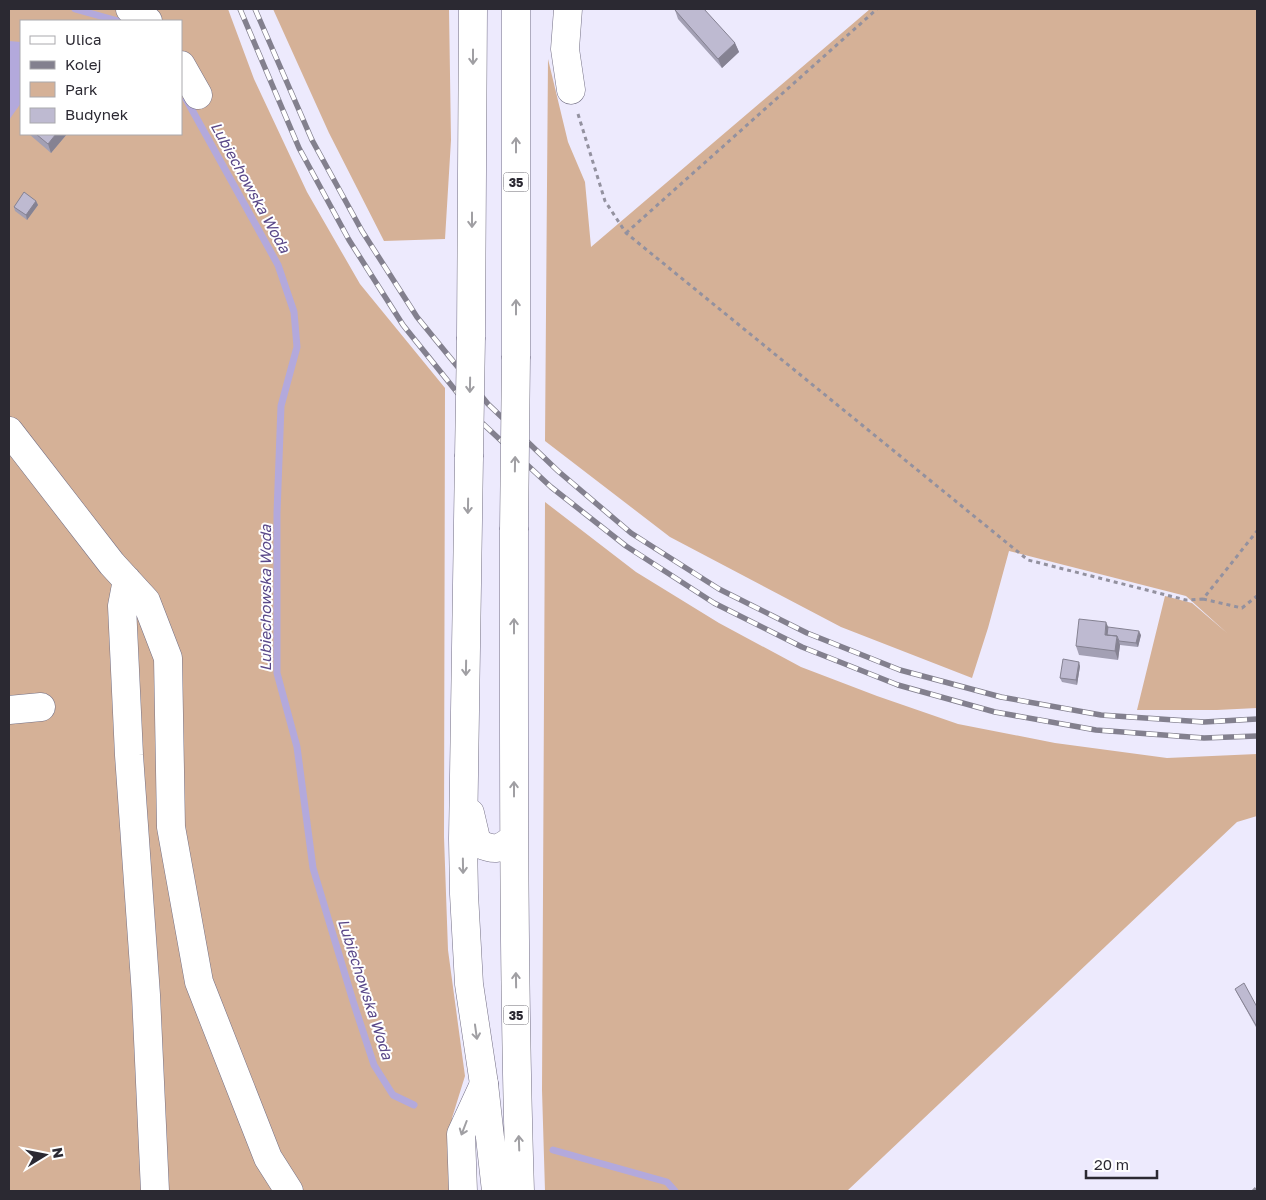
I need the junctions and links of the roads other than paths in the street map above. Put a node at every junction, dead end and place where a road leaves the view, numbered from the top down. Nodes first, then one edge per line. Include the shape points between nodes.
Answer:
1 (130, 9) edge
2 (473, 9) edge
3 (516, 9) edge
4 (568, 9) edge
5 (147, 20) edge
6 (182, 67) edge
7 (571, 90) road end
8 (198, 95) dead end
9 (9, 431) edge
10 (127, 580) junction
11 (41, 706) dead end
12 (9, 710) edge
13 (464, 782) junction
14 (514, 838) junction
15 (484, 1084) junction
16 (155, 1191) edge
17 (289, 1191) edge
18 (463, 1191) edge
19 (496, 1191) edge
20 (520, 1191) edge

1 - 5 main road
2 -> 13 main road, bridge
14 -> 3 main road, 35, bridge
4 - 7 main road via 566,49
6 - 8 main road
9 - 10 main road
10 - 16 main road via 122,606 128,745 146,995
10 - 17 main road via 146,601 168,658 170,826 199,982 268,1158
11 - 12 main road
13 - 14 main road via 477,843 490,849 501,848
13 -> 15 main road via 466,948
20 -> 14 main road, 35
15 -> 18 main road via 461,1134
15 - 19 main road

